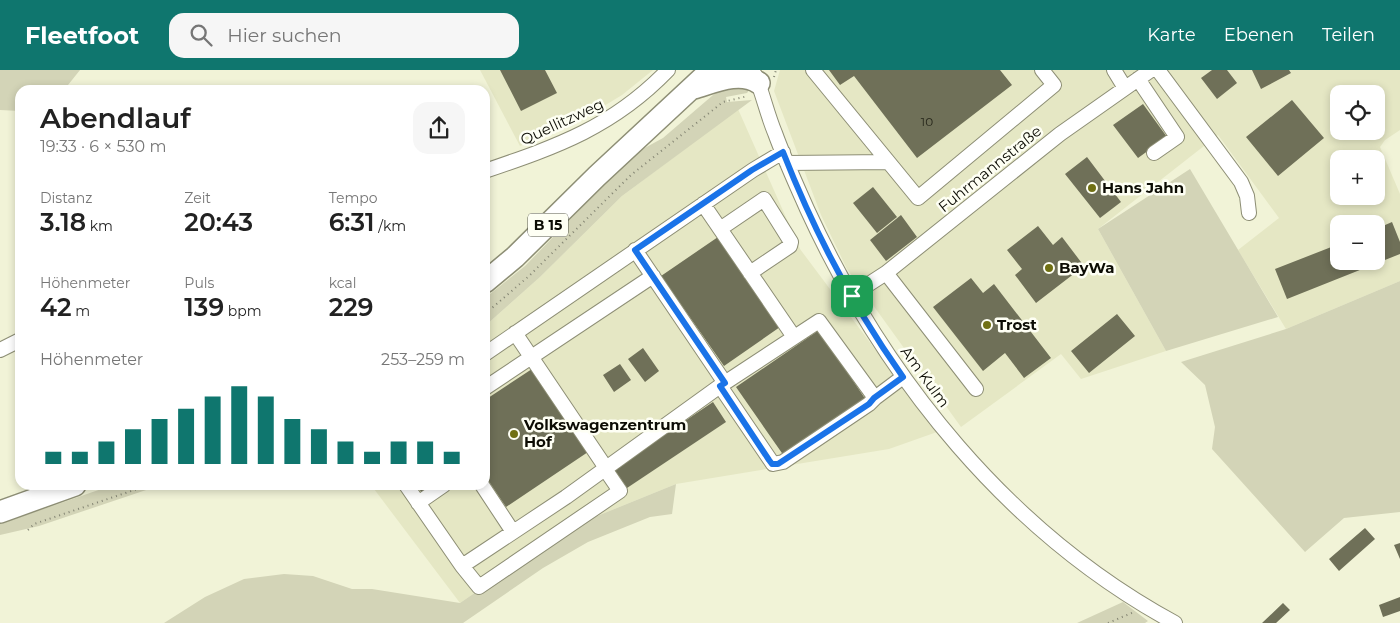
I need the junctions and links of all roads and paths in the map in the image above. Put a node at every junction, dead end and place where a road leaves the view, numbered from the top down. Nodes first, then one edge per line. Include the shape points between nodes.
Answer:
1 (668, 70) edge
2 (711, 70) edge
3 (813, 70) edge
4 (1042, 70) edge
5 (1114, 70) edge
6 (1151, 70) edge
7 (1158, 70) edge
8 (1138, 79) junction
9 (758, 83) edge
10 (1125, 88) junction
11 (689, 89) junction
12 (1154, 154) dead end
13 (785, 158) junction
14 (888, 162) junction
15 (490, 169) edge
16 (703, 204) junction
17 (1249, 213) dead end
18 (720, 229) junction
19 (635, 250) junction
20 (750, 273) junction
21 (886, 273) junction
22 (653, 276) junction
23 (490, 278) edge
24 (852, 296) junction
25 (490, 310) edge
26 (515, 333) junction
27 (794, 337) junction
28 (15, 342) edge
29 (0, 350) edge
30 (490, 350) edge
31 (531, 357) junction
32 (903, 377) junction
33 (490, 385) edge
34 (722, 385) junction
35 (976, 390) dead end
36 (874, 398) junction
37 (605, 469) junction
38 (61, 490) edge
39 (134, 490) edge
40 (409, 490) edge
41 (437, 490) edge
42 (485, 490) edge
43 (418, 503) junction
44 (0, 512) edge
45 (28, 530) dead end
46 (513, 532) junction
47 (462, 566) junction
48 (1146, 607) junction
49 (1108, 623) edge
50 (1174, 623) edge

1 - 15 street, Quellitzweg via 618,114 584,133
2 - 11 highway, B 15
3 - 14 street
4 - 14 street via 1054,85 918,198
5 - 10 street
6 - 8 street, Fuhrmannstraße
7 - 17 street via 1241,182
8 - 10 street, Fuhrmannstraße
8 - 12 street via 1178,137
9 - 11 highway via 747,77 735,76
9 - 13 street, Am Kulm
9 - 25 path via 699,119 631,175 529,276
10 - 21 street, Fuhrmannstraße via 1060,134
11 - 23 highway, B 15
13 - 14 street
13 - 16 street
13 - 24 street, Am Kulm
16 - 18 street
16 - 19 street
18 - 20 street
18 - 20 street via 764,199 791,242 790,246
19 - 22 street
19 - 26 street
20 - 27 street
21 - 24 street, Fuhrmannstraße
21 - 35 street
22 - 31 street
22 - 34 street
24 - 32 street, Am Kulm
26 - 30 street
26 - 31 street
27 - 34 street
27 - 36 street via 819,321
28 - 29 street
31 - 33 street
31 - 37 street
32 - 36 street
32 - 48 street, Am Kulm via 965,457 1014,504 1068,551
34 - 36 street via 772,464 778,464
34 - 37 street
37 - 46 street
37 - 47 street via 620,491 590,513 479,588
38 - 44 highway
39 - 45 path via 34,524
40 - 43 street
41 - 43 street
42 - 46 street
43 - 47 street
46 - 47 street
48 - 49 path
48 - 50 street, Am Kulm

